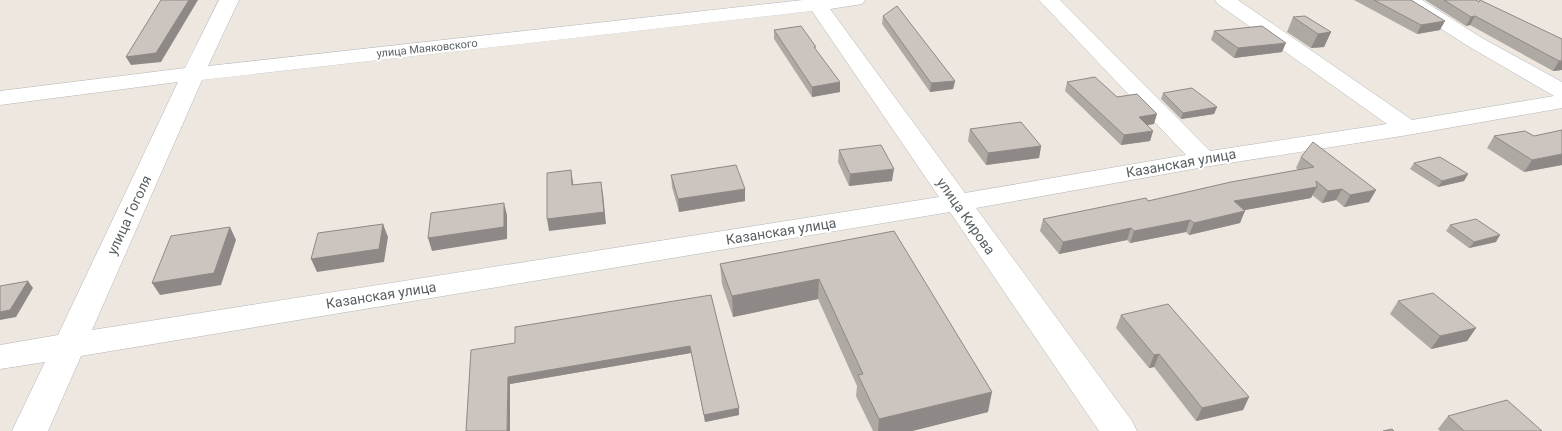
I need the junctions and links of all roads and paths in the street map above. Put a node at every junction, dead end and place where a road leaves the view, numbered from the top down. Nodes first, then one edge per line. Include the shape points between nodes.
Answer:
1 (229, 0) edge
2 (855, 0) edge
3 (1048, 0) edge
4 (1225, 0) edge
5 (1409, 0) edge
6 (816, 2) edge
7 (193, 74) junction
8 (1562, 91) edge
9 (0, 98) edge
10 (1562, 102) edge
11 (1408, 128) junction
12 (1204, 159) junction
13 (956, 203) junction
14 (69, 345) junction
15 (0, 357) edge
16 (30, 431) edge
17 (1119, 431) edge

1 - 7 street, улица Гоголя
2 - 6 street, улица Маяковского
3 - 12 street
4 - 11 street
5 - 8 street via 1474,42
6 - 7 street, улица Маяковского
6 - 13 street, улица Кирова
7 - 9 street, улица Маяковского
7 - 14 street, улица Гоголя
10 - 11 street, Казанская улица
11 - 12 street, Казанская улица
12 - 13 street, Казанская улица
13 - 14 street, Казанская улица
13 - 17 street, улица Кирова
14 - 15 street, Казанская улица
14 - 16 street, улица Гоголя

